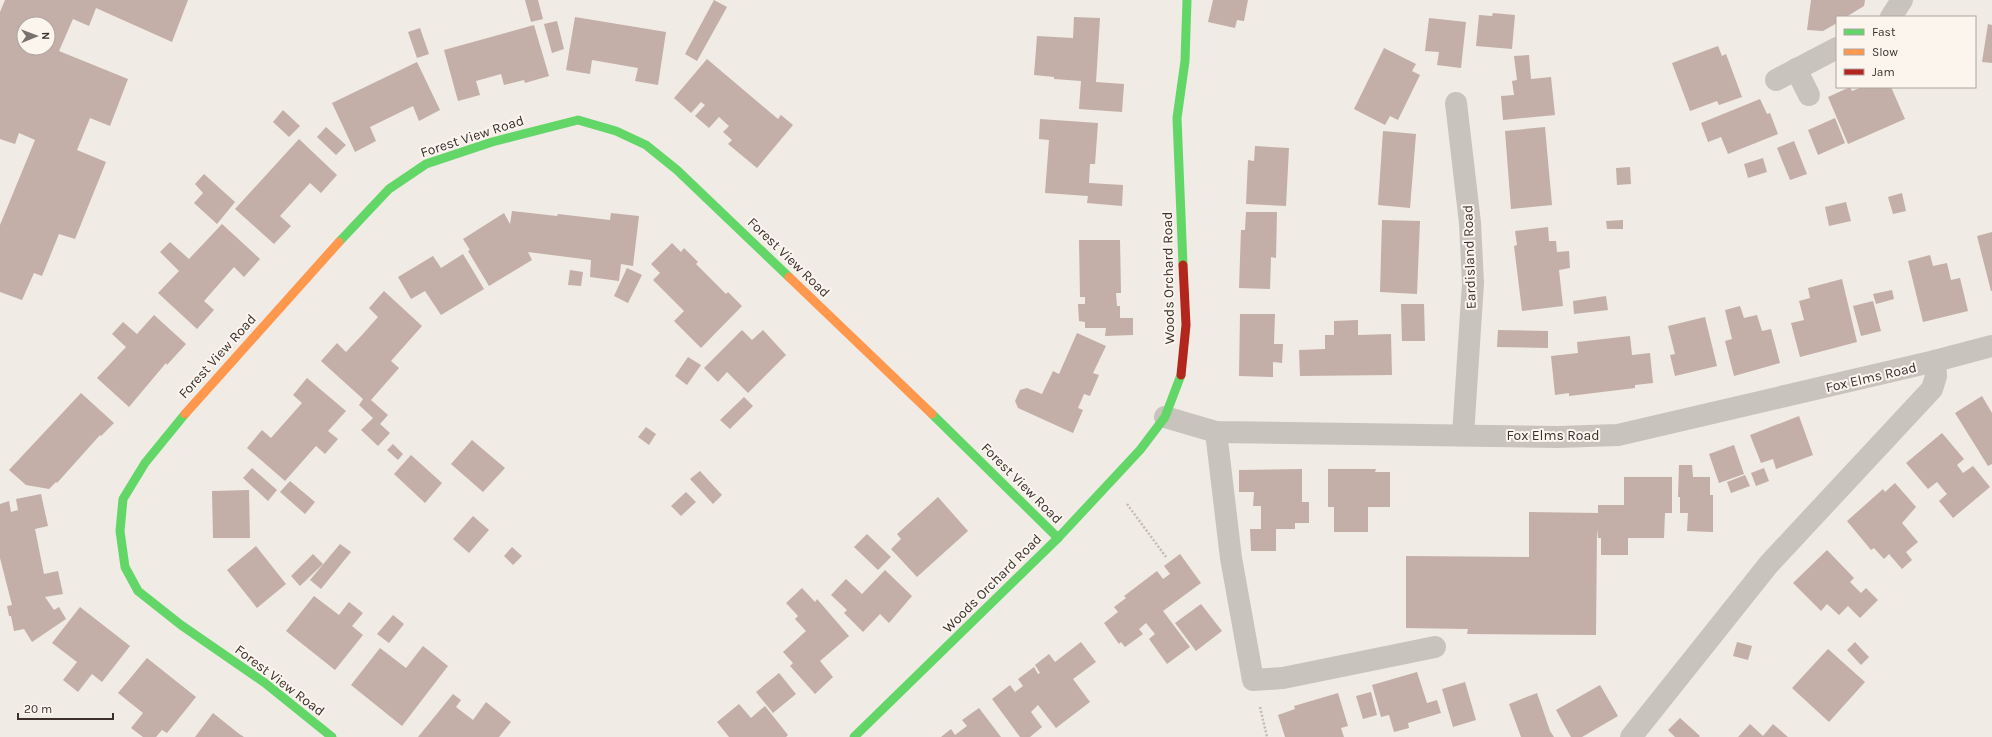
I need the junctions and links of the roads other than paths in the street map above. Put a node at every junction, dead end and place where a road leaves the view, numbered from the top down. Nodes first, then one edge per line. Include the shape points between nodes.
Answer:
1 (1187, 0) edge
2 (1902, 0) edge
3 (1892, 16) edge
4 (1836, 49) edge
5 (1796, 69) junction
6 (1776, 80) dead end
7 (1809, 95) dead end
8 (1456, 103) dead end
9 (1992, 346) edge
10 (1935, 361) junction
11 (1165, 417) junction
12 (1216, 432) junction
13 (1463, 435) junction
14 (1058, 538) junction
15 (1435, 647) dead end
16 (332, 737) edge
17 (854, 737) edge
18 (1631, 737) edge

1 - 11 street, Woods Orchard Road via 1185,61 1177,118 1186,325 1181,376
2 - 3 street
4 - 5 street
5 - 6 street
5 - 7 street
8 - 13 street, Eardisland Road via 1474,283
9 - 10 street, Fox Elms Road
10 - 13 street, Fox Elms Road via 1618,435
10 - 18 street, Fox Elms Road via 1936,376 1932,389 1769,564
11 - 12 street, Fox Elms Road
11 - 14 street, Woods Orchard Road via 1140,450
12 - 13 street, Fox Elms Road
12 - 15 street via 1231,558 1253,680 1283,678
14 - 16 street, Forest View Road via 956,436 677,170 646,144 616,131 578,120 531,131 426,164 389,189 312,270 182,417 144,463 124,500 120,531 125,567 138,591 181,625 265,683
14 - 17 street, Woods Orchard Road

